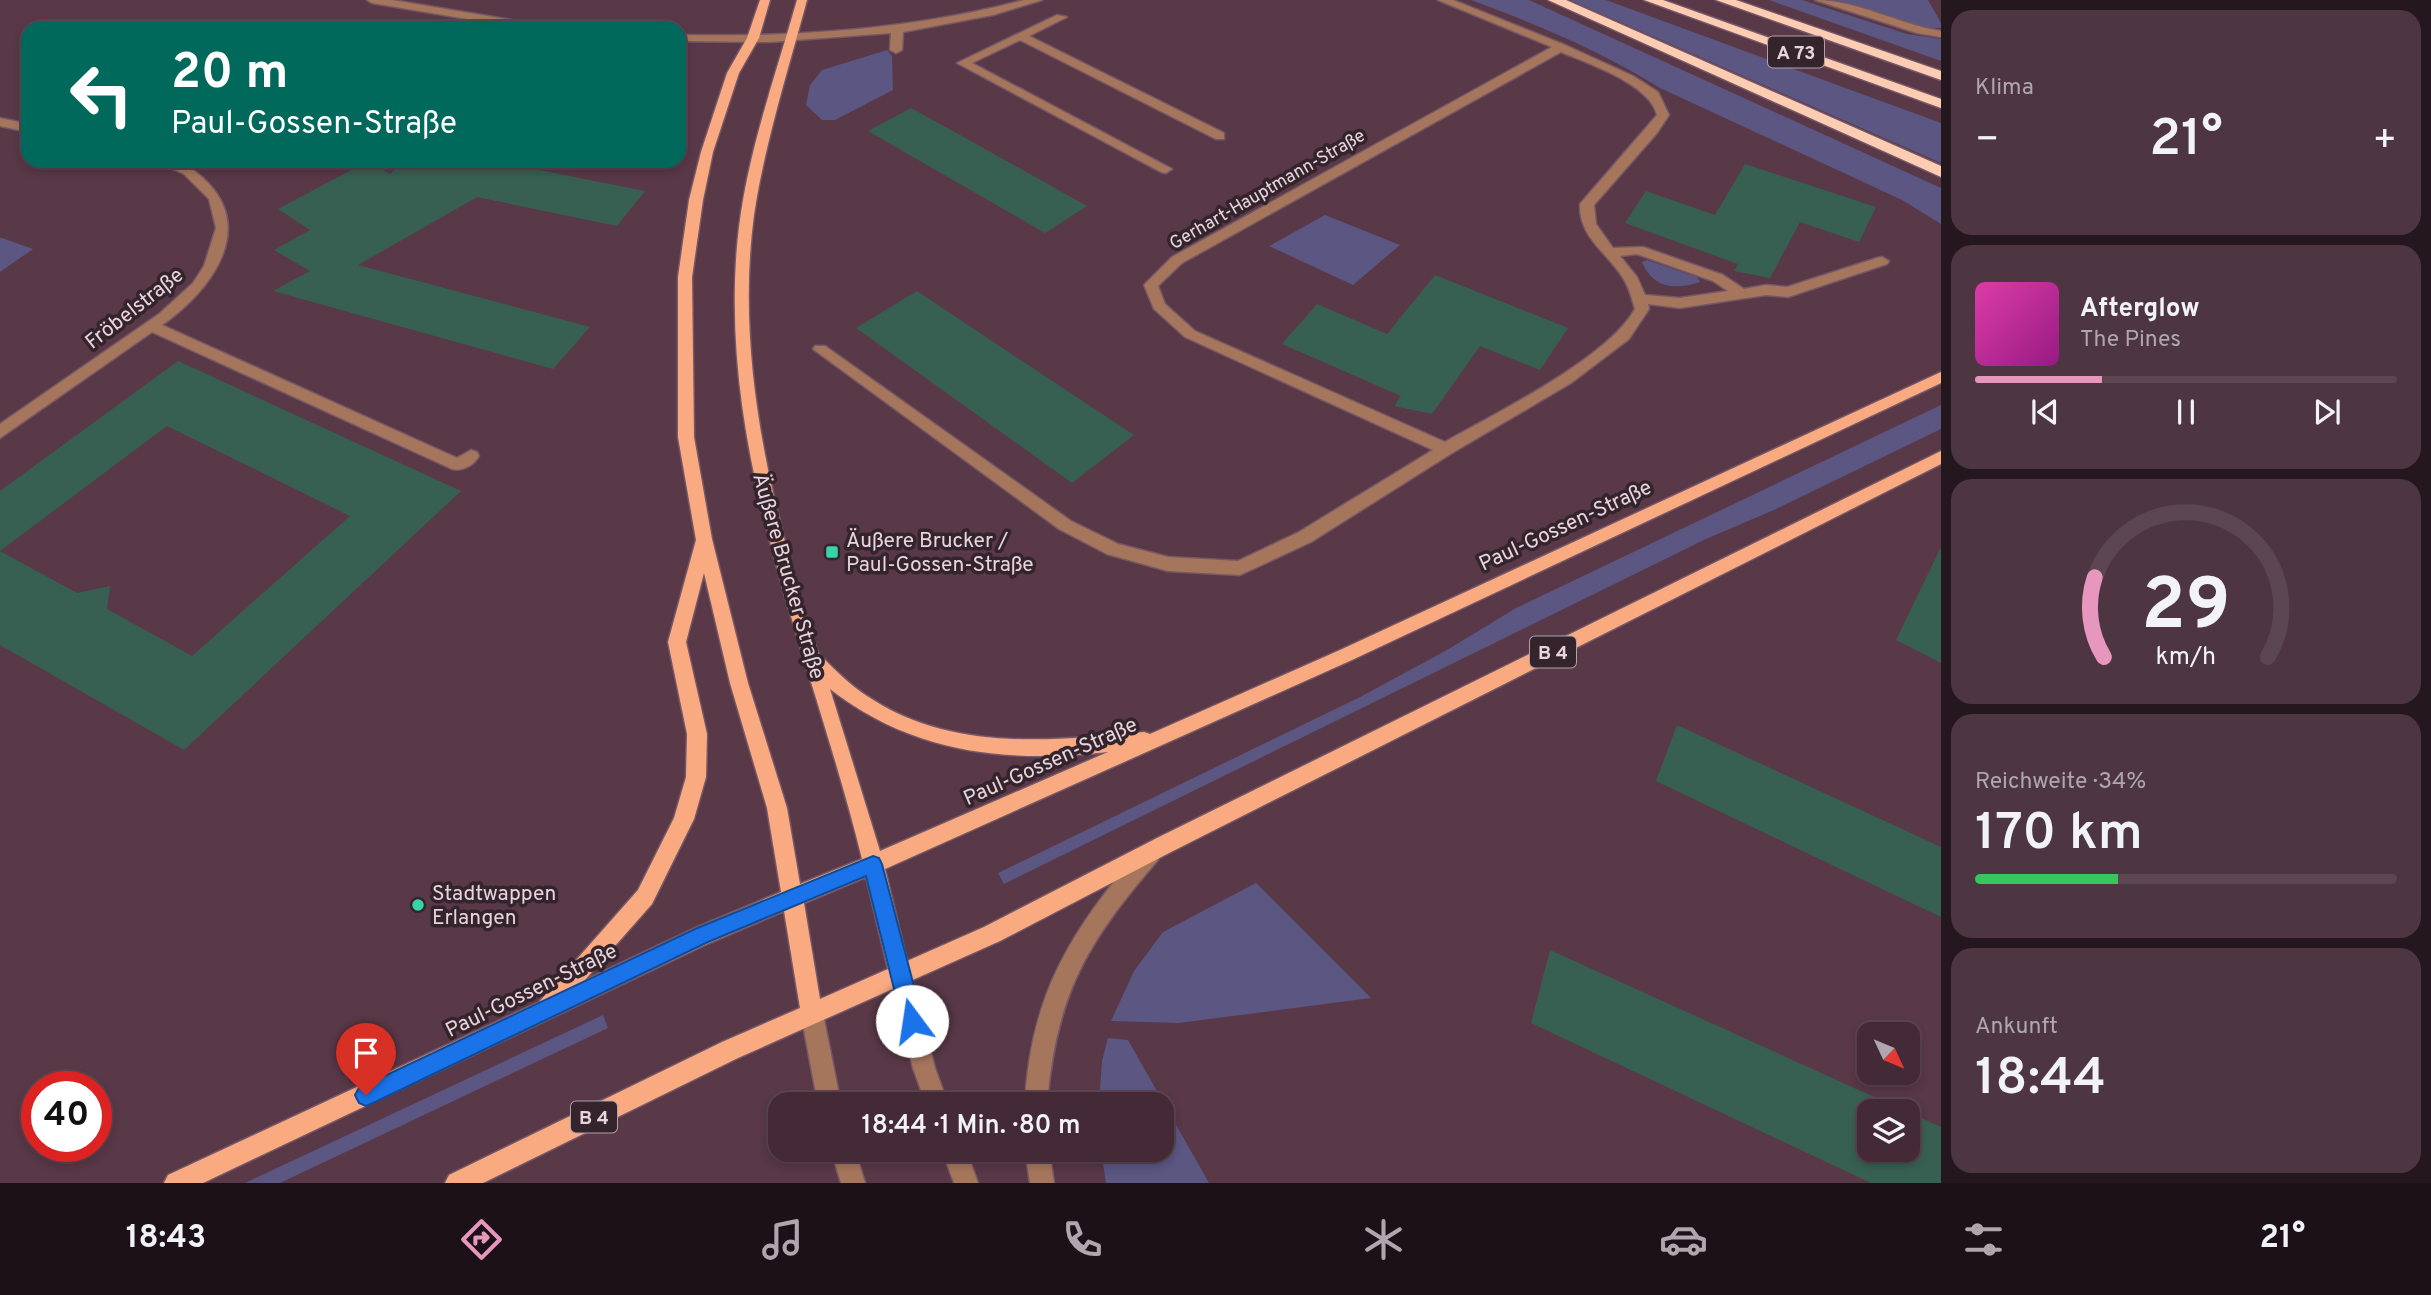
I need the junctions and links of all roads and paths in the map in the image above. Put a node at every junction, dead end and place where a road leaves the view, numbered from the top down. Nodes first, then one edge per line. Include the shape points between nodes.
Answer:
1 (372, 0) edge
2 (459, 0) edge
3 (765, 0) edge
4 (802, 0) edge
5 (1443, 0) edge
6 (1555, 0) edge
7 (1651, 0) edge
8 (1723, 0) edge
9 (1820, 0) edge
10 (1041, 5) edge
11 (447, 13) junction
12 (497, 21) edge
13 (897, 30) junction
14 (1941, 34) edge
15 (1020, 36) junction
16 (686, 37) edge
17 (792, 37) junction
18 (753, 38) junction
19 (1562, 47) junction
20 (896, 50) dead end
21 (1941, 76) edge
22 (1941, 104) edge
23 (0, 122) edge
24 (21, 126) edge
25 (1220, 136) dead end
26 (181, 168) edge
27 (1166, 169) dead end
28 (1940, 172) edge
29 (1609, 253) junction
30 (1882, 261) dead end
31 (1742, 294) junction
32 (1639, 299) junction
33 (151, 326) junction
34 (820, 349) dead end
35 (1941, 377) edge
36 (0, 432) edge
37 (1446, 449) junction
38 (471, 456) dead end
39 (1941, 457) edge
40 (704, 540) junction
41 (808, 650) junction
42 (1158, 739) junction
43 (1154, 850) junction
44 (873, 864) junction
45 (793, 898) junction
46 (901, 975) junction
47 (542, 1013) junction
48 (812, 1014) junction
49 (828, 1092) edge
50 (933, 1092) edge
51 (1036, 1092) edge
52 (847, 1162) edge
53 (958, 1162) edge
54 (1039, 1162) edge
55 (176, 1183) edge
56 (457, 1183) edge
57 (853, 1183) edge
58 (966, 1183) edge
59 (1042, 1183) edge

1 - 11 street
2 - 11 street
3 - 18 main road
4 - 17 main road, Äußere Brucker Straße
5 - 19 street
6 - 28 highway
7 - 22 highway, A 73
8 - 21 highway, A 73
9 - 14 street
10 - 13 street
10 - 15 street via 1061,17
11 - 12 street
13 - 17 street
13 - 20 street
15 - 25 street
15 - 27 street via 963,63
16 - 18 street
17 - 18 street
17 - 41 main road, Äußere Brucker Straße via 754,174 743,248 742,298 744,361 762,492
18 - 40 main road via 735,66 707,152 685,278 686,437
19 - 29 street via 1629,79 1654,95 1661,106 1662,115 1653,130 1587,204 1585,218
19 - 37 street, Gerhart-Hauptmann-Straße via 1177,260 1151,285 1159,306 1190,334
23 - 24 street
26 - 33 street, Fröbelstraße via 215,198 223,228 211,266 198,286
29 - 31 street via 1638,250 1718,278
29 - 32 street via 1628,273
30 - 31 street via 1788,292
31 - 32 street via 1680,303
32 - 37 street via 1639,317 1624,335 1566,379
33 - 36 street, Fröbelstraße
33 - 38 street via 458,465
34 - 37 street via 1065,525 1113,550 1168,565 1240,568 1305,537
35 - 42 main road, Paul-Gossen-Straße via 1346,656
39 - 43 main road, B 4
40 - 45 main road via 739,683 777,808
40 - 47 main road via 677,642 697,734 696,777 684,819 645,897
41 - 42 main road via 848,695 928,732 1037,749
41 - 44 main road, Äußere Brucker Straße
42 - 44 main road, Paul-Gossen-Straße
43 - 46 main road, B 4 via 992,934
43 - 51 street via 1108,903 1078,947 1056,998
44 - 45 main road, Paul-Gossen-Straße
44 - 46 main road, Äußere Brucker Straße
45 - 47 main road, Paul-Gossen-Straße via 701,936
45 - 48 main road
46 - 48 main road, B 4
46 - 50 street, Äußere Brucker Straße
47 - 55 main road, Paul-Gossen-Straße
48 - 49 street
48 - 56 main road, B 4
52 - 57 street
53 - 58 street
54 - 59 street

